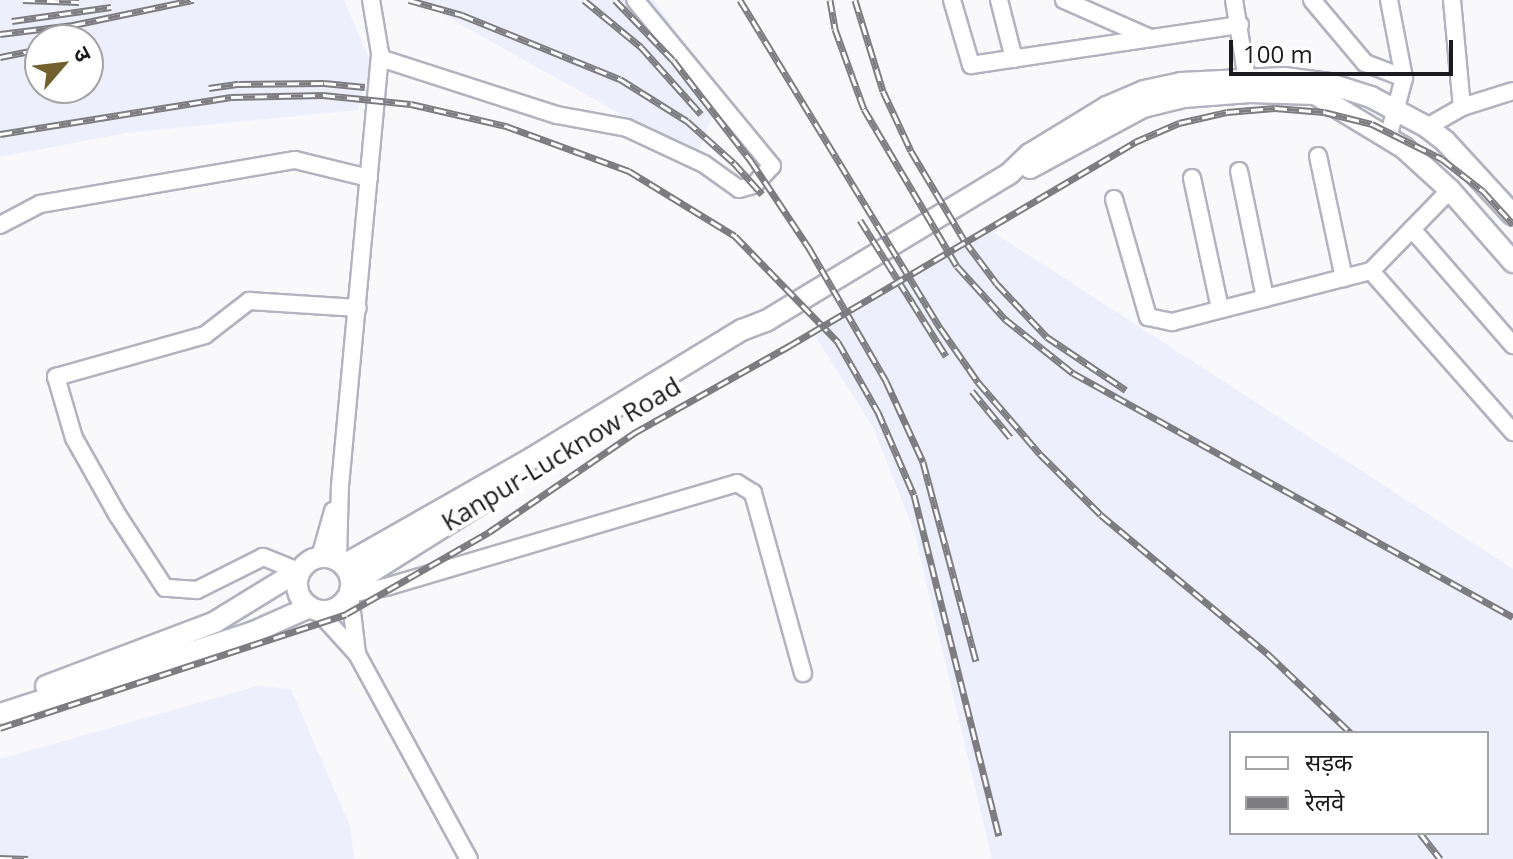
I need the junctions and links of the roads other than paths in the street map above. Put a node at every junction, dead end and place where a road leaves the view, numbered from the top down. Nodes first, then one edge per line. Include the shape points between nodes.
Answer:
1 (371, 0) edge
2 (635, 0) edge
3 (952, 0) edge
4 (999, 0) edge
5 (1064, 0) edge
6 (1312, 0) edge
7 (1389, 0) edge
8 (1452, 0) edge
9 (1239, 1) edge
10 (1240, 25) junction
11 (1151, 39) junction
12 (380, 58) junction
13 (1014, 59) junction
14 (1404, 78) junction
15 (1247, 79) junction
16 (1513, 91) edge
17 (1462, 107) junction
18 (1395, 108) junction
19 (1427, 127) junction
20 (1388, 138) junction
21 (1318, 156) dead end
22 (1239, 171) dead end
23 (1010, 173) junction
24 (369, 178) junction
25 (1192, 178) dead end
26 (1450, 190) junction
27 (1114, 199) dead end
28 (1513, 215) edge
29 (0, 225) edge
30 (1412, 229) junction
31 (1513, 262) edge
32 (1371, 271) junction
33 (1344, 278) junction
34 (1265, 298) junction
35 (358, 308) junction
36 (1220, 309) junction
37 (1513, 345) edge
38 (1513, 432) edge
39 (298, 571) junction
40 (341, 572) junction
41 (314, 609) junction
42 (357, 654) junction
43 (803, 673) dead end
44 (0, 701) edge
45 (0, 714) edge
46 (469, 859) edge

1 - 12 street
2 - 12 street via 772,166 754,185 739,189 704,164 627,128 557,115
3 - 13 street via 971,65
4 - 13 street
5 - 11 street
6 - 14 street via 1365,63
7 - 14 street
8 - 17 street
9 - 10 street
10 - 11 street
10 - 15 street
11 - 13 street
12 - 24 street
14 - 18 street
15 - 18 main road via 1330,84
15 - 23 main road via 1144,91 1043,146
16 - 17 street
17 - 19 street
18 - 19 main road
18 - 20 street
19 - 28 main road
20 - 23 main road via 1315,94 1184,97 1143,107 1035,167
20 - 26 main road
21 - 33 street
22 - 34 street
23 - 40 main road, Kanpur-Lucknow Road via 766,321 747,342 375,566
24 - 29 street via 295,160 40,204
24 - 35 street
25 - 36 street
26 - 30 street
26 - 31 main road
27 - 36 street via 1148,317 1172,322
30 - 32 street
30 - 37 street
32 - 33 street
32 - 38 street
33 - 34 street
34 - 36 street
35 - 39 street via 249,301 205,335 56,377 74,438 165,588 197,590 263,557
35 - 40 street via 340,486
39 - 40 main road, Kanpur-Lucknow Road
39 - 41 main road via 298,591
39 - 44 main road, Kanpur-Lucknow Road via 215,622
40 - 41 main road, Kanpur-Lucknow Road via 334,610
40 - 42 street
40 - 43 street via 386,587 737,483 753,493
41 - 42 street
41 - 45 main road, Kanpur-Lucknow Road
42 - 46 street

